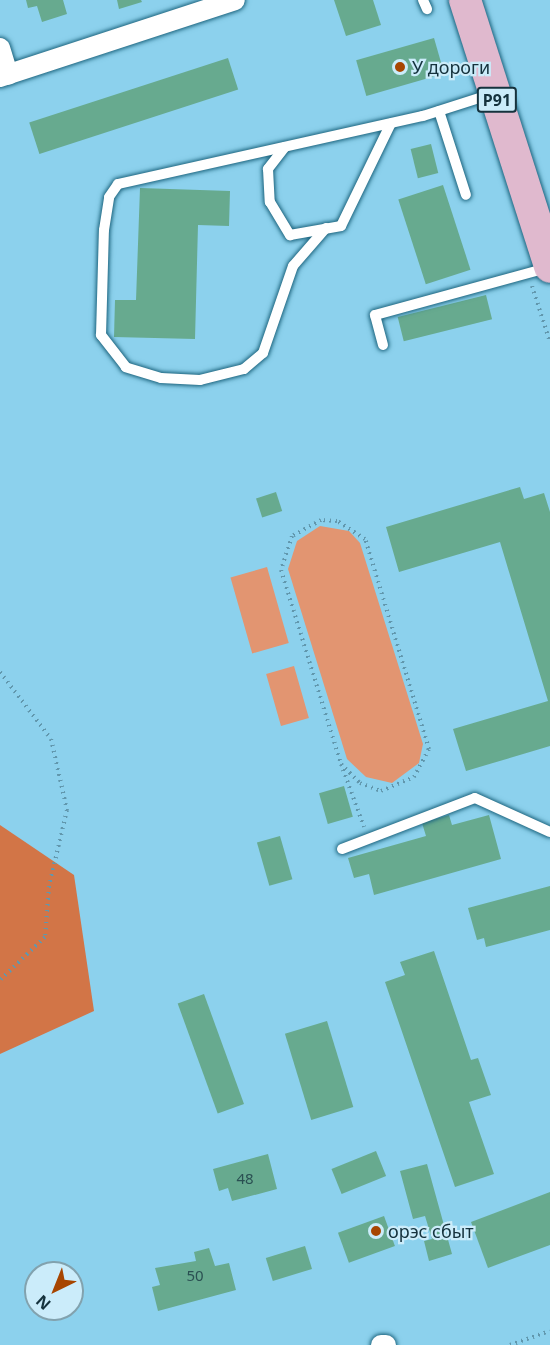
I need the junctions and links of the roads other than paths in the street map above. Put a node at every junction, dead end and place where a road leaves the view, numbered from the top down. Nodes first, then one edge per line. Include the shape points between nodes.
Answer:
1 (235, 0) edge
2 (465, 0) edge
3 (200, 6) edge
4 (0, 48) edge
5 (4, 76) edge
6 (495, 93) junction
7 (439, 111) junction
8 (391, 123) junction
9 (285, 147) junction
10 (466, 195) dead end
11 (326, 228) junction
12 (550, 267) edge
13 (383, 345) dead end
14 (550, 832) edge
15 (342, 849) dead end
16 (381, 1345) edge
17 (386, 1345) edge

1 - 3 street
2 - 6 main road, Р91
3 - 5 street
4 - 5 street
6 - 7 lane
6 - 12 main road, Р91
7 - 8 lane
7 - 10 lane
8 - 9 lane
8 - 11 lane via 341,226
9 - 11 lane via 268,169 270,202 290,234
9 - 11 lane via 118,184 109,197 104,230 101,335 126,367 161,378 200,380 244,369 263,353 292,266
12 - 13 lane via 375,315
14 - 15 lane via 475,798
16 - 17 street

